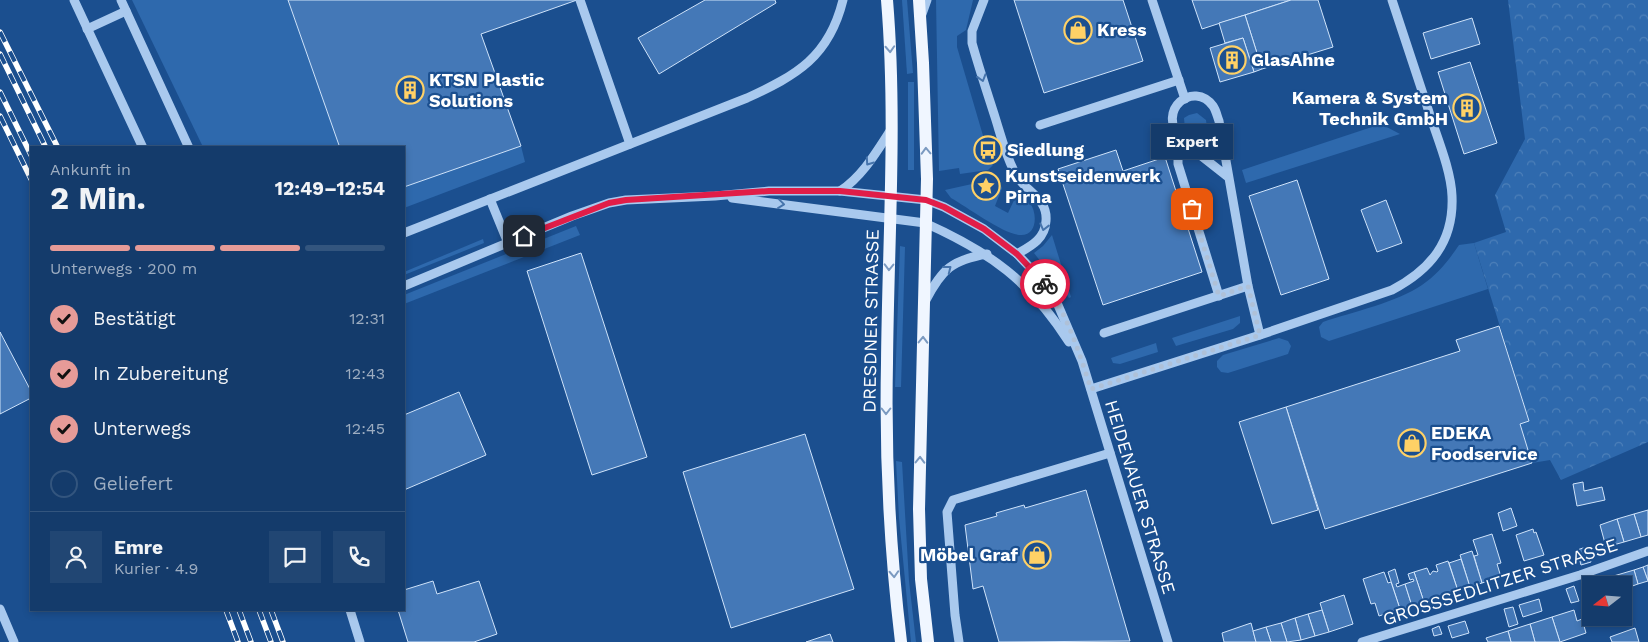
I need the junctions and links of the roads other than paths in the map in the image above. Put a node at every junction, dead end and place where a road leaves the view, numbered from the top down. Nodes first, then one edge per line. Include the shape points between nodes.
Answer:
1 (74, 0) edge
2 (121, 0) edge
3 (580, 0) edge
4 (842, 0) edge
5 (887, 0) edge
6 (918, 0) edge
7 (927, 0) edge
8 (984, 0) edge
9 (1152, 0) edge
10 (1392, 0) edge
11 (126, 11) junction
12 (920, 19) junction
13 (87, 29) junction
14 (1179, 80) junction
15 (1185, 99) junction
16 (1040, 125) dead end
17 (892, 128) junction
18 (1181, 140) junction
19 (630, 144) junction
20 (142, 146) edge
21 (188, 146) edge
22 (1228, 177) junction
23 (840, 191) junction
24 (715, 196) junction
25 (890, 197) junction
26 (490, 199) junction
27 (926, 200) junction
28 (890, 218) junction
29 (925, 223) junction
30 (405, 233) edge
31 (508, 243) junction
32 (987, 254) junction
33 (1017, 254) junction
34 (405, 286) edge
35 (1248, 286) junction
36 (1219, 296) junction
37 (924, 302) junction
38 (1104, 333) dead end
39 (1260, 335) junction
40 (1082, 361) junction
41 (1091, 389) junction
42 (1110, 453) junction
43 (1648, 552) edge
44 (0, 609) edge
45 (350, 611) edge
46 (14, 642) edge
47 (360, 642) edge
48 (901, 642) edge
49 (928, 642) edge
50 (959, 642) edge
51 (1168, 642) edge
52 (1362, 642) edge

1 - 13 street
2 - 11 street
3 - 19 street
4 - 19 street via 838,19 828,39 795,73 747,98
5 -> 17 main road, DRESDNER STRASSE
6 - 12 main road
7 - 12 street
8 -> 33 street via 972,31 972,43 1015,173 1044,205 1046,212 1042,236
9 - 14 street
10 - 39 street via 1447,169 1452,196 1450,220 1443,241 1425,269 1392,290
11 - 13 street
11 - 21 street
27 -> 12 main road
13 - 20 street
14 - 15 street
14 - 16 street
15 - 18 street via 1176,104 1172,122
15 - 22 street via 1194,96 1213,106 1219,121
17 -> 23 street via 863,171
17 - 25 main road, DRESDNER STRASSE
18 - 22 street
18 - 36 street via 1178,164
19 - 26 street
22 - 35 street
23 - 24 street, HEIDENAUER STRASSE via 769,191
23 - 25 street, HEIDENAUER STRASSE
24 -> 28 street, HEIDENAUER STRASSE
24 - 31 street via 609,203
25 - 27 street, HEIDENAUER STRASSE
25 - 28 main road, DRESDNER STRASSE
26 - 30 street
26 - 31 street
27 - 29 main road
27 - 33 street, HEIDENAUER STRASSE via 984,229
28 - 29 street, HEIDENAUER STRASSE
28 -> 48 main road, DRESDNER STRASSE via 886,424 895,593
29 - 32 street, HEIDENAUER STRASSE
29 - 37 main road
31 - 34 street
37 -> 32 street via 945,270 967,258
32 - 40 street, HEIDENAUER STRASSE via 1020,280 1039,301
33 - 40 street, HEIDENAUER STRASSE via 1052,293
35 - 36 street
35 - 39 street
36 - 38 street
49 -> 37 main road via 921,579 919,509
39 - 41 street
40 - 41 street, HEIDENAUER STRASSE
41 - 42 street, HEIDENAUER STRASSE
42 - 50 street via 954,500 947,512
42 - 51 street, HEIDENAUER STRASSE
43 - 52 street, GROSSSEDLITZER STRASSE
44 - 46 street
45 - 47 street

